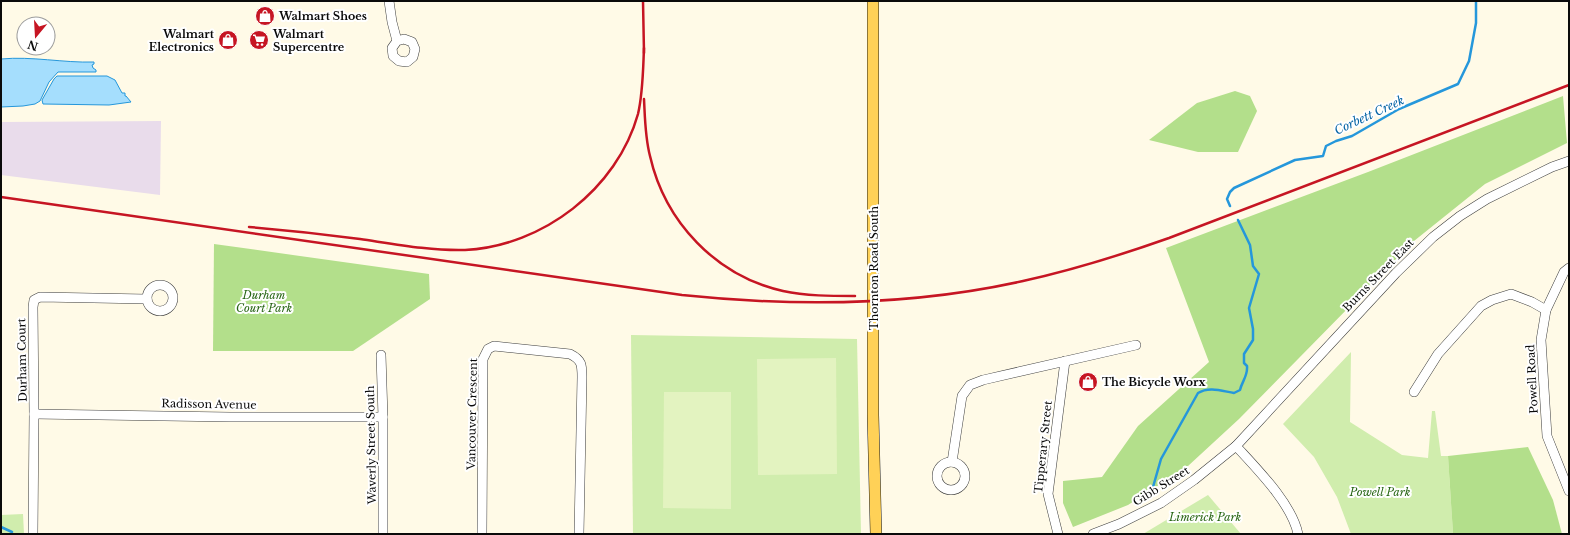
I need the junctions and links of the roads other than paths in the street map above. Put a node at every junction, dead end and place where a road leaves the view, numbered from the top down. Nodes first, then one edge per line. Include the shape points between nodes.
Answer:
1 (389, 1) edge
2 (872, 1) edge
3 (397, 41) dead end
4 (1569, 161) edge
5 (1569, 268) edge
6 (147, 299) dead end
7 (1546, 310) junction
8 (1136, 345) dead end
9 (381, 355) dead end
10 (1065, 361) junction
11 (1414, 392) dead end
12 (34, 414) junction
13 (383, 417) junction
14 (1236, 446) junction
15 (952, 462) dead end
16 (1569, 491) edge
17 (33, 534) edge
18 (384, 534) edge
19 (482, 534) edge
20 (579, 534) edge
21 (876, 534) edge
22 (1058, 534) edge
23 (1093, 534) edge
24 (1298, 534) edge

1 - 3 street
2 - 21 main road, Thornton Road South via 873,414
4 - 14 street, Burns Street East via 1487,199 1433,237 1396,273
5 - 7 street, Powell Road via 1564,272
6 - 12 street, Durham Court via 40,297 34,300
7 - 11 street via 1511,294 1481,306 1438,354
7 - 16 street, Powell Road via 1541,340 1547,436
8 - 10 street
9 - 13 street, Waverly Street South
10 - 15 street via 983,380 970,386 962,396
10 - 22 street, Tipperary Street via 1048,494
12 - 13 street, Radisson Avenue
12 - 17 street, Durham Court
13 - 18 street, Waverly Street South
14 - 23 street, Gibb Street via 1194,480 1161,502 1119,524
14 - 24 street via 1286,504 1296,523
19 - 20 street, Vancouver Crescent via 484,359 488,349 494,346 570,354 577,357 580,362 582,377

